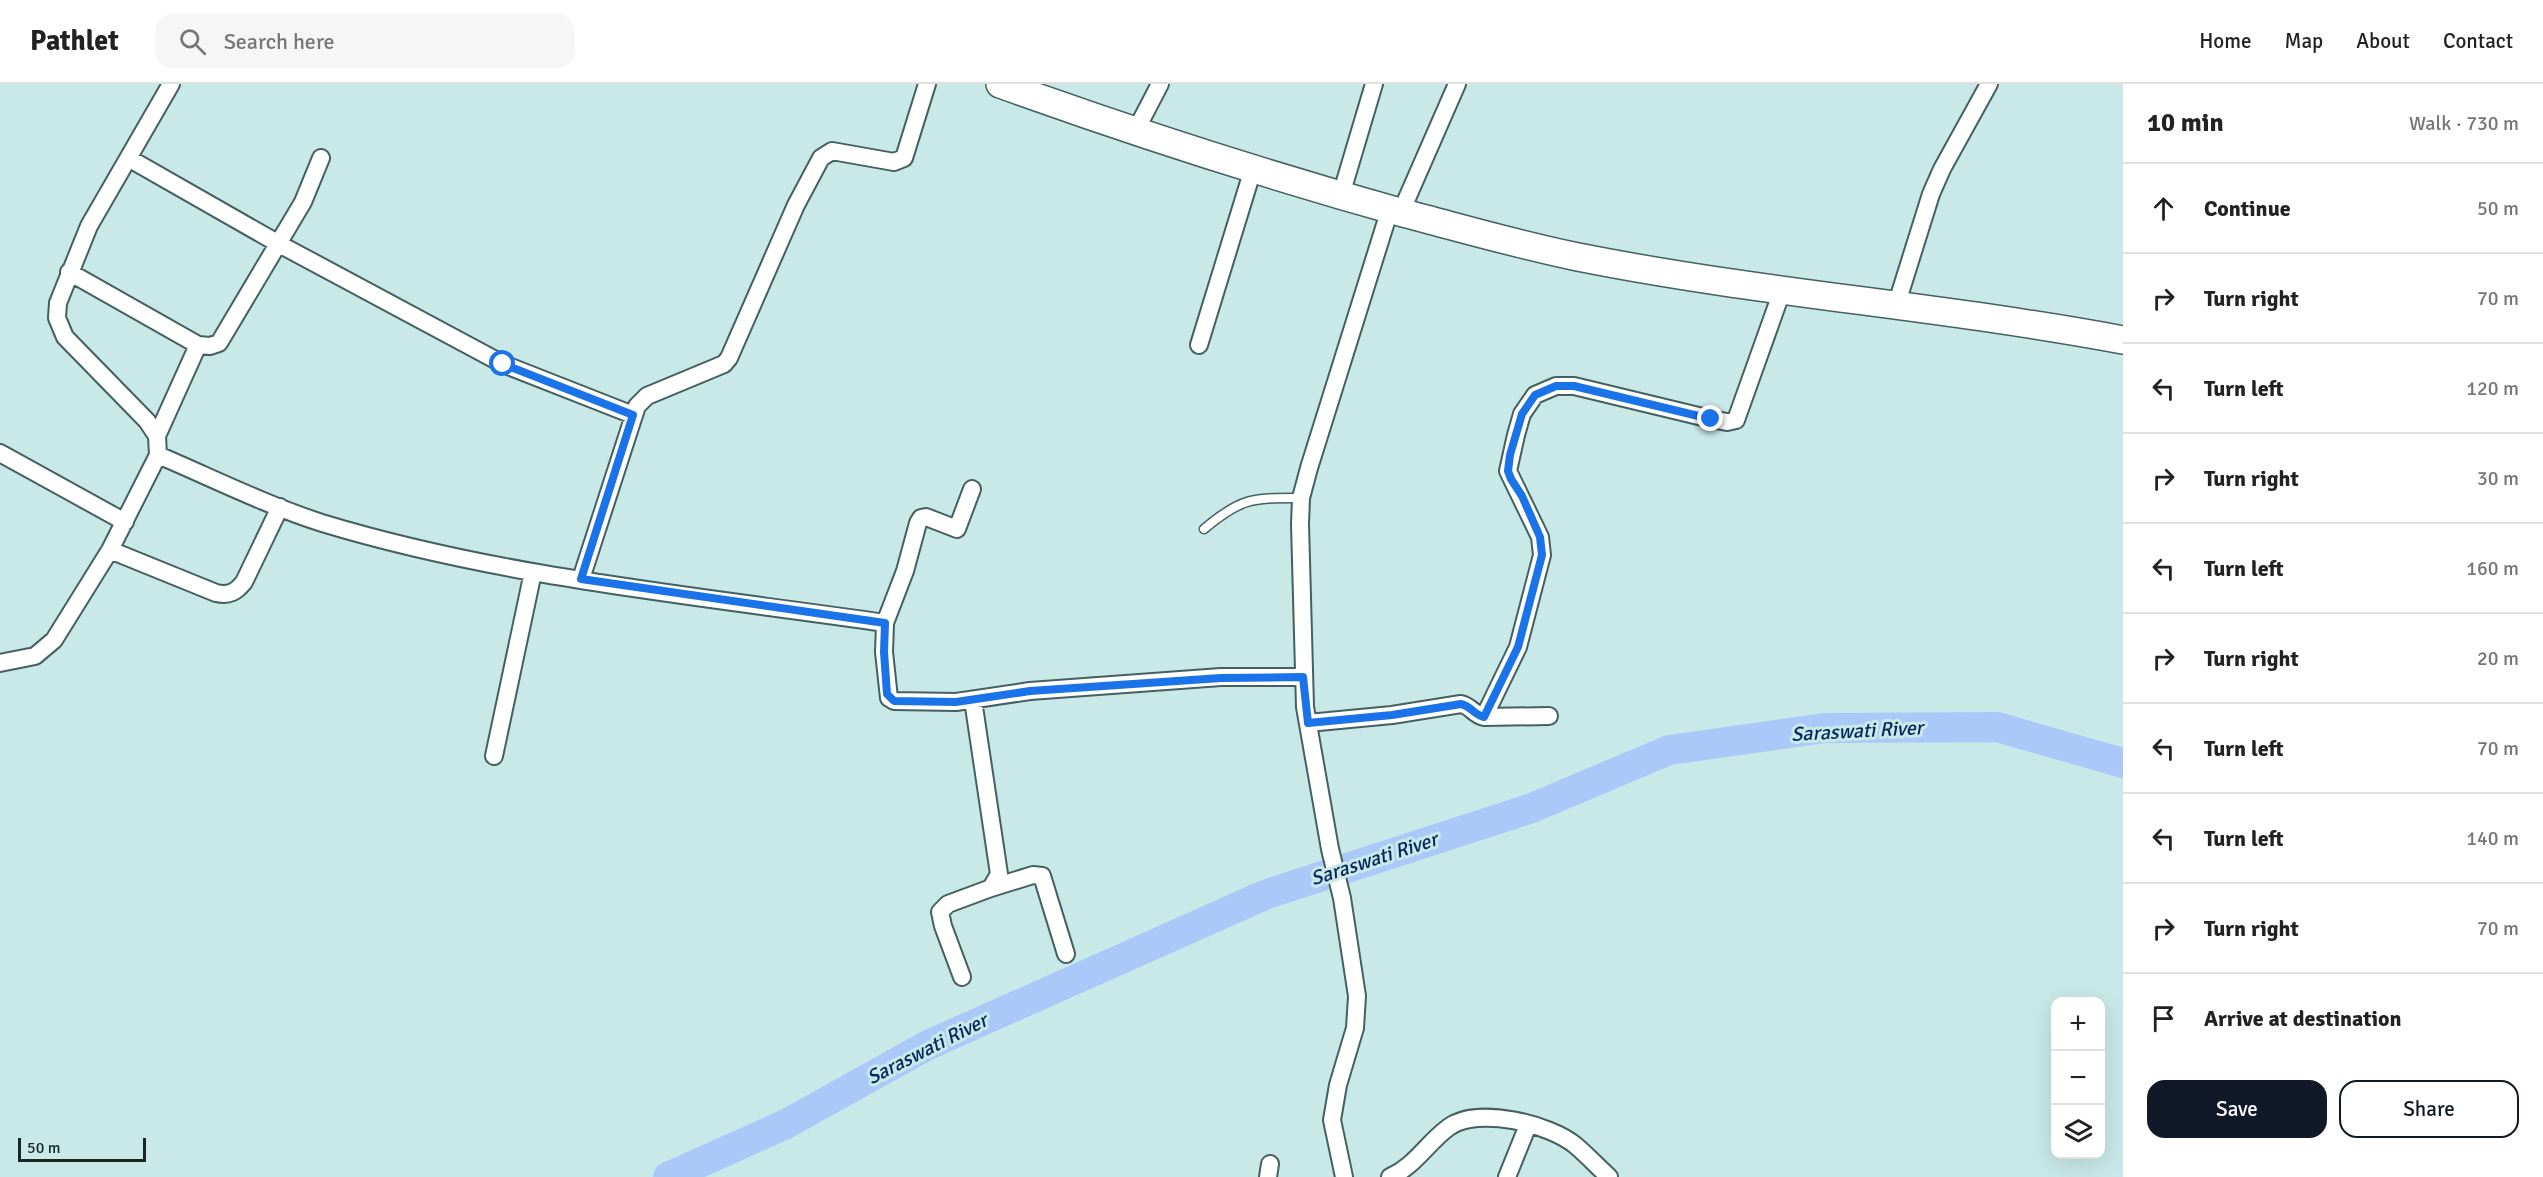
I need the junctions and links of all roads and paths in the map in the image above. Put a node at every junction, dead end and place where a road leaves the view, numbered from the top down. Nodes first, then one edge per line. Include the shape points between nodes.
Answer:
1 (171, 84) edge
2 (927, 84) edge
3 (1000, 84) edge
4 (1160, 84) edge
5 (1374, 84) edge
6 (1457, 84) edge
7 (1989, 84) edge
8 (1135, 132) junction
9 (321, 158) dead end
10 (130, 159) junction
11 (1253, 170) junction
12 (1341, 195) junction
13 (1395, 210) junction
14 (279, 244) junction
15 (69, 272) junction
16 (1782, 291) junction
17 (1896, 306) junction
18 (2123, 340) edge
19 (198, 345) junction
20 (1199, 345) dead end
21 (633, 415) junction
22 (157, 436) junction
23 (0, 453) edge
24 (158, 455) junction
25 (972, 489) dead end
26 (1301, 498) junction
27 (280, 507) junction
28 (125, 522) junction
29 (1204, 529) dead end
30 (110, 550) junction
31 (533, 572) junction
32 (581, 579) junction
33 (885, 623) junction
34 (0, 663) edge
35 (1303, 677) junction
36 (973, 700) junction
37 (1550, 716) dead end
38 (1484, 717) junction
39 (1308, 723) junction
40 (494, 756) dead end
41 (991, 888) junction
42 (1066, 954) dead end
43 (962, 977) dead end
44 (1528, 1125) junction
45 (1344, 1177) edge
46 (1390, 1177) edge
47 (1507, 1177) edge
48 (1609, 1177) edge

1 - 10 street
2 - 21 street via 904,158 894,162 832,151 820,158 724,364 647,396
3 - 8 main road
4 - 8 street
5 - 12 street
6 - 13 street
7 - 17 street via 1931,194
8 - 11 main road
9 - 14 street via 308,192
10 - 14 street
10 - 15 street via 89,226
11 - 12 main road
11 - 20 street
12 - 13 main road
13 - 16 main road via 1575,256
13 - 26 street
14 - 19 street via 219,343
14 - 21 street via 503,364
15 - 19 street
15 - 22 street via 58,303 60,329
16 - 17 main road
16 - 38 street via 1736,420 1711,419 1574,386 1556,386 1530,401 1522,414 1508,471 1540,537 1542,555 1518,647
17 - 18 main road
19 - 22 street
21 - 32 street
22 - 24 street
23 - 28 street
24 - 27 street
24 - 28 street
25 - 33 street via 957,529 921,518
26 - 29 lane via 1245,501
26 - 35 street
27 - 30 street via 244,582 230,593 216,593
27 - 31 street via 391,542
28 - 30 street
30 - 34 street via 54,640 35,656
31 - 32 street
31 - 40 street
32 - 33 street
33 - 36 street via 889,698 943,703
35 - 36 street via 1221,678 1030,691
35 - 39 street
36 - 41 street via 998,860 999,874
37 - 38 street
38 - 39 street via 1461,704
39 - 45 street via 1342,898 1358,1016 1332,1120
41 - 42 street via 1036,874 1042,876
41 - 43 street via 948,904 940,912
44 - 46 street via 1499,1118 1462,1120 1445,1131 1409,1167
44 - 47 street
44 - 48 street via 1575,1145

